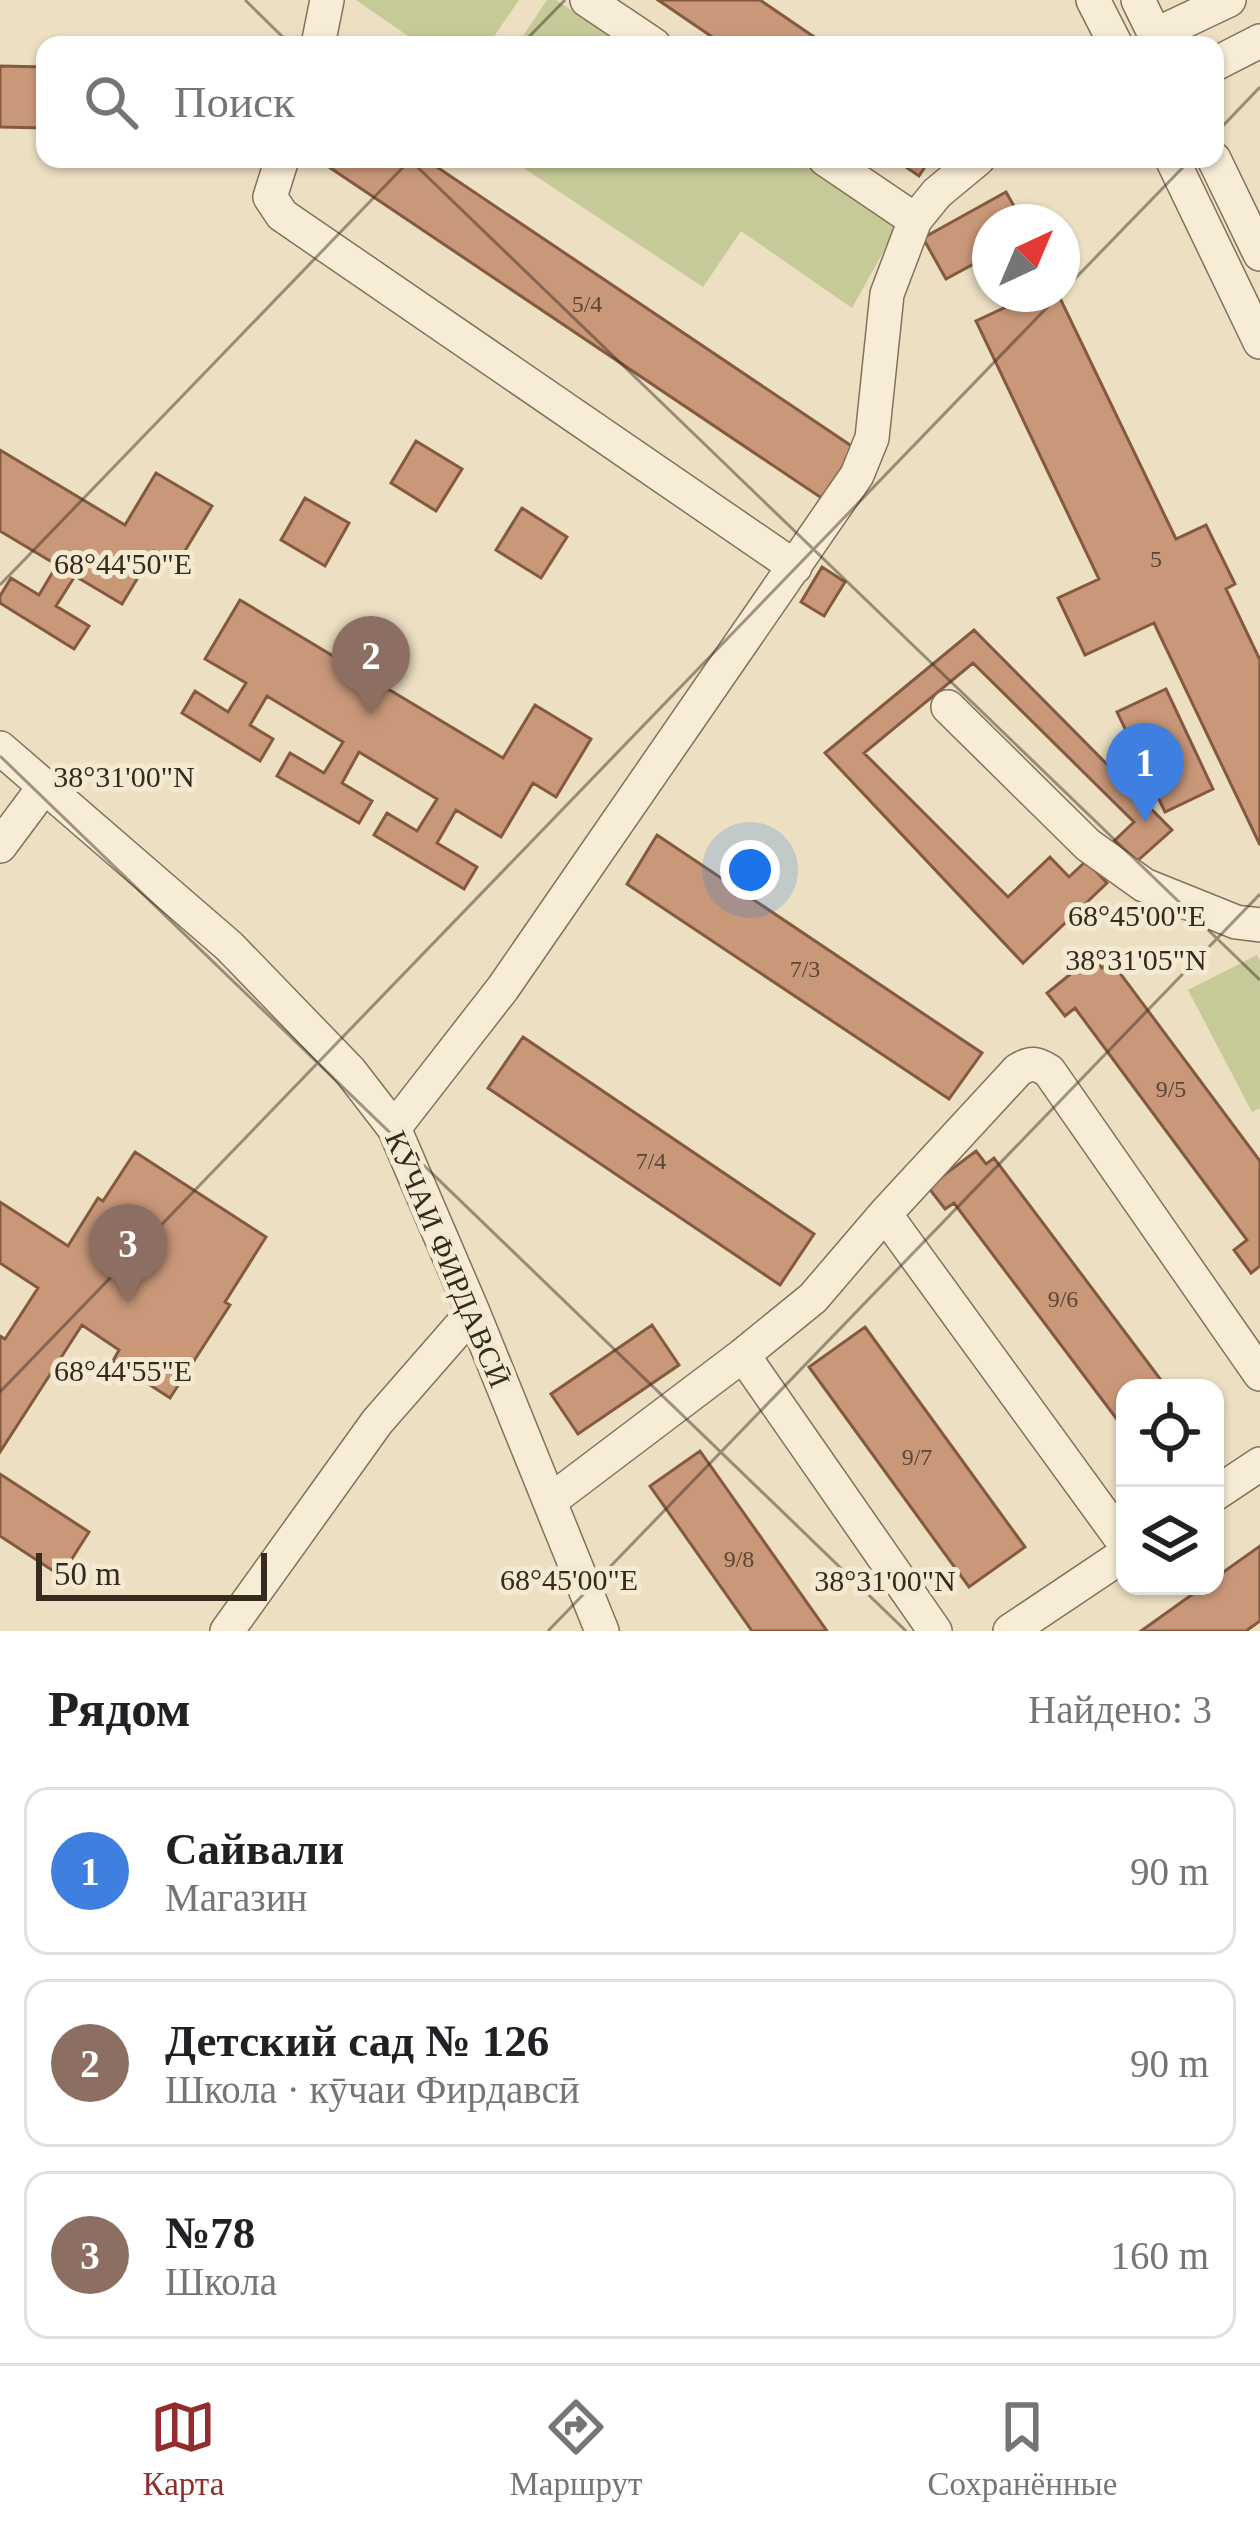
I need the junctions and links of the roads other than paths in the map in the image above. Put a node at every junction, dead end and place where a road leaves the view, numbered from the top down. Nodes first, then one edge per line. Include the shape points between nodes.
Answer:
1 (327, 0) edge
2 (587, 0) edge
3 (1093, 0) edge
4 (1138, 0) edge
5 (1228, 0) edge
6 (320, 36) edge
7 (641, 36) edge
8 (1111, 36) edge
9 (1155, 36) edge
10 (1164, 36) edge
11 (1260, 41) edge
12 (1224, 59) edge
13 (279, 168) edge
14 (838, 168) edge
15 (966, 168) edge
16 (1176, 168) edge
17 (1218, 168) edge
18 (915, 220) junction
19 (1260, 257) edge
20 (1226, 272) junction
21 (1260, 342) edge
22 (795, 568) junction
23 (948, 706) dead end
24 (0, 748) edge
25 (44, 787) junction
26 (0, 846) edge
27 (1260, 926) edge
28 (394, 1128) junction
29 (885, 1214) junction
30 (473, 1312) junction
31 (743, 1355) junction
32 (1260, 1374) edge
33 (1260, 1464) edge
34 (1224, 1488) edge
35 (550, 1501) junction
36 (1116, 1532) edge
37 (1116, 1560) edge
38 (226, 1631) edge
39 (602, 1631) edge
40 (935, 1631) edge
41 (1010, 1631) edge

1 - 6 street
2 - 7 street
3 - 8 street
4 - 9 street
5 - 10 street
11 - 12 street
13 - 22 street via 270,197 282,215
14 - 18 street
15 - 18 street
16 - 20 street
17 - 19 street
18 - 22 street via 887,294 872,438
19 - 20 street
20 - 21 street
22 - 28 street via 503,988
23 - 27 street via 1088,845 1144,885
24 - 25 street, КӮЧАИ ФИРДАВСӢ
25 - 26 street
25 - 28 street, КӮЧАИ ФИРДАВСӢ via 229,946
28 - 30 street, КӮЧАИ ФИРДАВСӢ
29 - 31 street via 813,1298
29 - 32 street via 1018,1070 1037,1063
29 - 36 street
30 - 35 street, КӮЧАИ ФИРДАВСӢ
30 - 38 street via 377,1422
31 - 35 street
31 - 40 street
33 - 34 street
35 - 39 street, КӮЧАИ ФИРДАВСӢ
37 - 41 street

